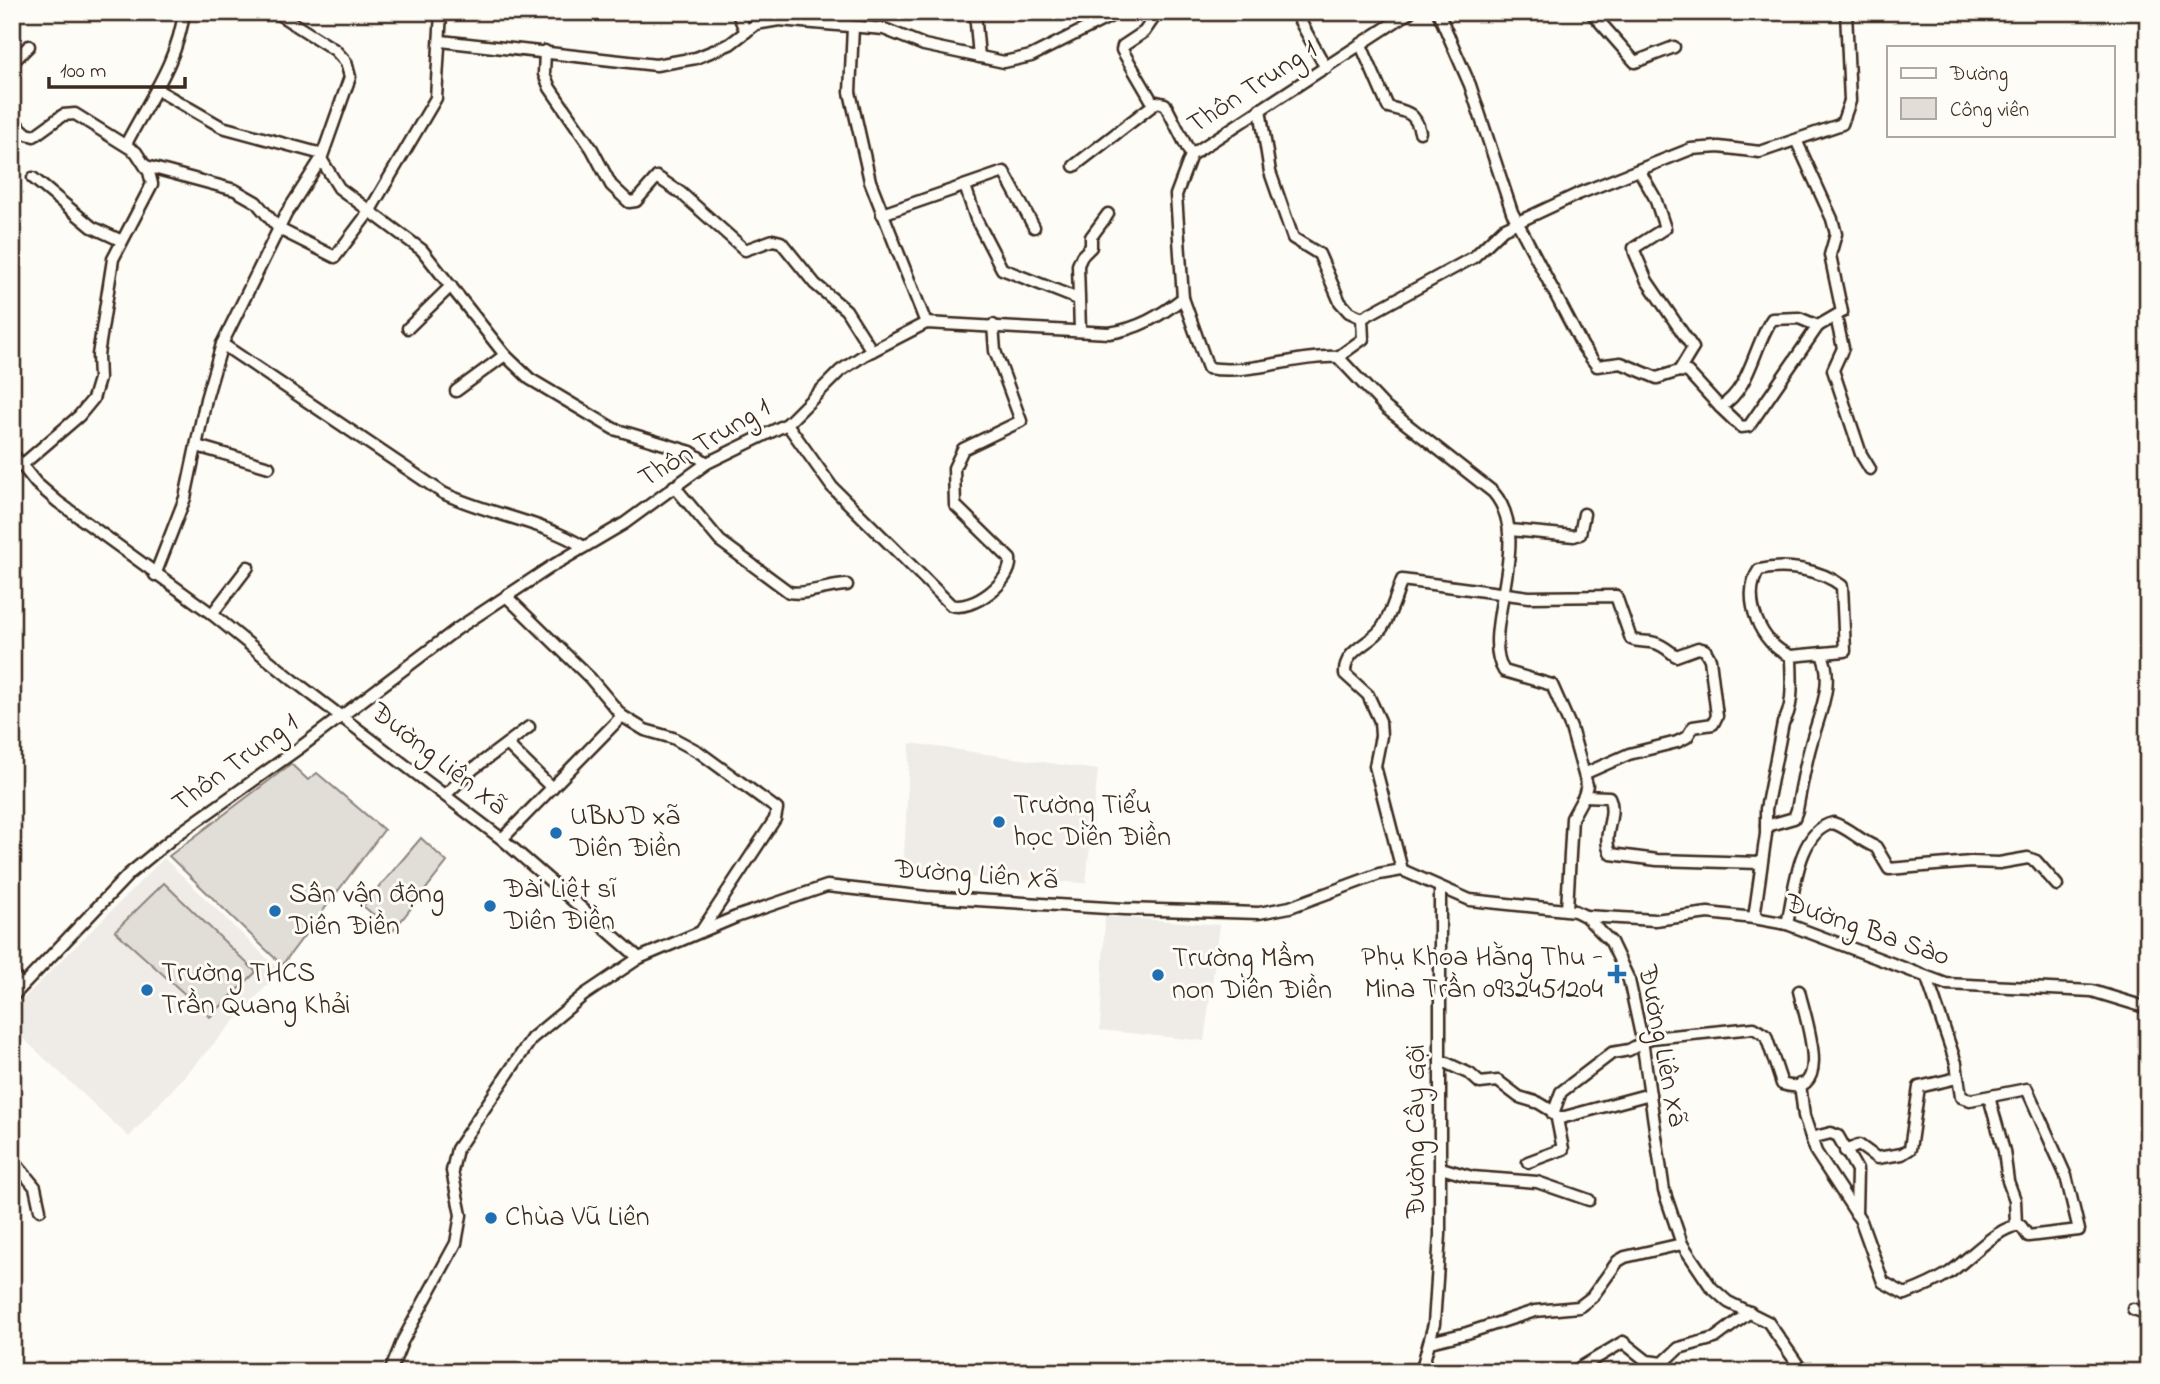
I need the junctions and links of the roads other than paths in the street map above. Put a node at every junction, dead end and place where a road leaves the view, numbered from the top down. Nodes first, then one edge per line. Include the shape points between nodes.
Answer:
1 (184, 12) edge
2 (275, 12) edge
3 (441, 12) edge
4 (737, 12) edge
5 (975, 12) edge
6 (1119, 12) edge
7 (1158, 12) edge
8 (1295, 12) edge
9 (1410, 12) edge
10 (1438, 12) edge
11 (1591, 12) edge
12 (1846, 12) edge
13 (795, 17) edge
14 (853, 27) junction
15 (746, 32) junction
16 (442, 41) junction
17 (1362, 45) junction
18 (29, 46) dead end
19 (1674, 47) dead end
20 (545, 51) junction
21 (979, 57) junction
22 (12, 63) edge
23 (1326, 68) junction
24 (156, 89) junction
25 (1153, 103) junction
26 (1260, 109) junction
27 (12, 120) edge
28 (1420, 132) dead end
29 (1797, 142) junction
30 (126, 144) junction
31 (1191, 155) junction
32 (322, 156) junction
33 (146, 166) junction
34 (1074, 166) dead end
35 (1639, 170) junction
36 (33, 178) dead end
37 (965, 186) junction
38 (369, 212) junction
39 (882, 214) junction
40 (1108, 214) dead end
41 (1518, 221) junction
42 (1034, 227) dead end
43 (279, 229) junction
44 (120, 240) junction
45 (451, 286) junction
46 (1183, 298) junction
47 (1078, 299) junction
48 (1836, 317) junction
49 (1362, 318) junction
50 (926, 323) junction
51 (993, 326) junction
52 (1818, 326) junction
53 (408, 328) dead end
54 (1080, 331) junction
55 (222, 344) junction
56 (872, 351) junction
57 (505, 355) junction
58 (1338, 357) junction
59 (1679, 371) junction
60 (456, 391) dead end
61 (1720, 407) junction
62 (787, 424) junction
63 (197, 446) junction
64 (12, 453) edge
65 (708, 463) junction
66 (22, 465) junction
67 (269, 467) dead end
68 (1870, 469) dead end
69 (674, 486) junction
70 (1584, 514) dead end
71 (1510, 530) junction
72 (584, 547) junction
73 (247, 567) dead end
74 (155, 575) junction
75 (847, 585) dead end
76 (1504, 594) junction
77 (507, 597) junction
78 (212, 614) junction
79 (1821, 653) junction
80 (1791, 656) junction
81 (342, 715) junction
82 (622, 716) junction
83 (529, 727) dead end
84 (508, 744) junction
85 (1586, 772) junction
86 (552, 788) junction
87 (445, 795) junction
88 (1584, 796) junction
89 (1766, 826) junction
90 (502, 839) junction
91 (1760, 863) junction
92 (1402, 870) junction
93 (2057, 885) dead end
94 (1440, 888) junction
95 (1567, 909) junction
96 (1585, 916) junction
97 (1754, 918) junction
98 (1787, 924) junction
99 (702, 930) junction
100 (639, 958) junction
101 (12, 974) edge
102 (1927, 978) junction
103 (22, 986) junction
104 (1799, 992) dead end
105 (12, 997) edge
106 (2148, 1008) edge
107 (1642, 1040) junction
108 (1440, 1060) junction
109 (1957, 1078) junction
110 (1800, 1084) junction
111 (1650, 1094) junction
112 (1989, 1097) junction
113 (1555, 1115) junction
114 (1811, 1138) junction
115 (1845, 1151) junction
116 (12, 1159) edge
117 (1528, 1162) dead end
118 (1441, 1168) junction
119 (1589, 1200) dead end
120 (40, 1210) dead end
121 (1856, 1213) junction
122 (2016, 1225) junction
123 (1682, 1244) junction
124 (2133, 1309) dead end
125 (1750, 1312) junction
126 (2148, 1314) edge
127 (1430, 1342) junction
128 (1657, 1368) edge
129 (390, 1372) edge
130 (1421, 1372) edge
131 (1573, 1372) edge
132 (1803, 1372) edge

1 - 24 street via 178,45
2 - 32 street via 335,50 349,68 350,77
3 - 16 street
4 - 15 street
5 - 21 street
6 - 21 street via 1020,60
7 - 25 street via 1144,32 1122,50
8 - 23 street
9 - 17 street, Thôn Trung 1
10 - 41 street
11 - 19 street via 1635,62
12 - 29 street via 1850,101 1846,117 1832,130
13 - 14 street
13 - 15 street via 769,20
14 - 21 street via 891,30 924,45
14 - 39 street via 850,92
15 - 20 street via 708,54 670,64 596,60
16 - 20 street
16 - 38 street via 436,98
17 - 23 street, Thôn Trung 1
17 - 28 street via 1388,107 1410,111
18 - 22 street
20 - 56 street via 544,74 550,88 607,179 626,200 636,201 657,177 745,250 773,240 781,242 815,284 846,310
23 - 26 street, Thôn Trung 1
24 - 30 street
24 - 32 street via 222,127
25 - 31 street via 1165,104
25 - 34 street
26 - 31 street, Thôn Trung 1
26 - 49 street via 1270,172 1293,238 1319,254 1340,302
27 - 30 street via 34,136 63,115 75,114
29 - 35 street via 1760,152 1691,149
29 - 48 street via 1836,234 1830,255 1842,312
30 - 33 street
31 - 46 street, Thôn Trung 1 via 1176,195
32 - 38 street via 332,181
32 - 43 street
33 - 43 street via 234,190 256,202
33 - 44 street via 151,188
35 - 41 street
35 - 59 street via 1665,228 1634,248 1647,281 1693,348
36 - 44 street via 92,227
37 - 39 street
37 - 42 street via 1004,172
37 - 47 street via 976,219 1002,268
38 - 43 street via 335,257
38 - 45 street via 422,250
39 - 50 street
40 - 47 street via 1082,256
41 - 49 street via 1474,257
41 - 59 street via 1592,362 1597,366 1632,365 1657,378
43 - 55 street
44 - 66 street via 109,274 93,399
45 - 53 street
45 - 57 street
46 - 54 street, Thôn Trung 1 via 1132,329
46 - 58 street via 1209,368 1232,372 1320,356
47 - 54 street
48 - 52 street
48 - 68 street via 1843,348 1833,370
49 - 58 street via 1363,339
50 - 51 street, Thôn Trung 1
50 - 56 street, Thôn Trung 1
51 - 54 street, Thôn Trung 1
51 - 62 street via 995,351 1021,421 963,449 954,468 954,499 959,510 1010,559 1011,567 1005,580 965,606 951,605 846,502
52 - 61 street via 1798,318 1772,318 1738,389
52 - 61 street via 1749,426 1741,427
55 - 63 street
55 - 72 street via 443,493 558,531
56 - 62 street, Thôn Trung 1 via 841,371
57 - 60 street
57 - 65 street via 530,379 604,424 691,452
58 - 71 street via 1386,408 1493,492 1503,503
59 - 61 street via 1689,372
62 - 65 street, Thôn Trung 1
63 - 67 street
63 - 74 street via 180,514
64 - 66 street, Đường Liên Xã
65 - 69 street, Thôn Trung 1
66 - 74 street, Đường Liên Xã via 58,502
69 - 72 street, Thôn Trung 1
69 - 75 street via 720,541 789,592
70 - 71 street via 1580,534 1574,537
71 - 76 street
72 - 77 street, Thôn Trung 1
73 - 78 street
74 - 78 street, Đường Liên Xã
76 - 85 street via 1500,664 1504,671 1552,685
76 - 85 street via 1616,596 1631,639 1660,644 1675,656 1698,648 1710,659 1717,716 1713,724 1693,727 1677,742 1629,754
76 - 92 street via 1402,580 1382,628 1345,664 1345,674 1368,695 1380,721 1376,766
77 - 81 street, Thôn Trung 1
77 - 82 street
78 - 81 street, Đường Liên Xã
79 - 80 street
79 - 80 street via 1845,650 1842,586 1795,569 1759,570 1753,596 1759,626 1781,653
79 - 89 street via 1826,676 1821,719 1811,742 1797,810 1794,818
80 - 89 street via 1789,715 1780,735
81 - 87 street, Đường Liên Xã
81 - 103 street, Thôn Trung 1 via 148,857
82 - 86 street
82 - 99 street via 699,752 777,809 775,819
83 - 84 street
84 - 86 street
84 - 87 street
85 - 88 street
86 - 90 street
87 - 90 street, Đường Liên Xã
88 - 91 street via 1609,797 1613,804 1607,835 1611,854
88 - 95 street via 1572,818
89 - 91 street
90 - 100 street, Đường Liên Xã
91 - 97 street
92 - 94 street, Đường Liên Xã
92 - 99 street, Đường Liên Xã via 1259,913 939,898 827,886
93 - 98 street via 2028,858 1889,869 1876,847 1833,823 1819,829 1808,844
94 - 95 street, Đường Liên Xã via 1481,902
94 - 108 street, Đường Cây Gội
95 - 96 street, Đường Liên Xã
96 - 97 street, Đường Ba Sào via 1655,920 1708,913
96 - 107 street, Đường Liên Xã via 1621,959
97 - 98 street, Đường Ba Sào
98 - 102 street, Đường Ba Sào
99 - 100 street, Đường Liên Xã
100 - 129 street via 532,1038 457,1149 452,1171 461,1215 456,1244
101 - 103 street
102 - 106 street, Đường Ba Sào via 1973,987 2092,991
102 - 109 street
103 - 105 street, Thôn Trung 1
104 - 110 street via 1815,1062 1812,1075
107 - 110 street via 1754,1028 1766,1036 1782,1084
107 - 111 street, Đường Liên Xã
107 - 113 street via 1629,1050 1612,1053 1569,1084 1561,1092
108 - 113 street via 1485,1085 1498,1081
108 - 118 street, Đường Cây Gội
109 - 112 street via 1965,1100
109 - 115 street via 1919,1087 1910,1149 1883,1159 1859,1144
110 - 114 street
111 - 113 street
111 - 123 street, Đường Liên Xã via 1664,1191
112 - 122 street via 2015,1200
112 - 122 street via 2024,1088 2031,1094 2066,1177 2079,1230 2028,1236
113 - 117 street via 1563,1149
114 - 115 street via 1831,1132
114 - 121 street
115 - 121 street via 1857,1170
116 - 120 street via 35,1187
118 - 119 street via 1479,1178 1537,1182
118 - 127 street, Đường Cây Gội
121 - 122 street via 1883,1282 1905,1294 1930,1285
123 - 125 street, Đường Liên Xã via 1711,1287
123 - 127 street via 1618,1261 1592,1297 1572,1310 1535,1311
124 - 126 street
125 - 128 street via 1715,1338 1685,1345
125 - 132 street, Đường Liên Xã via 1768,1322
127 - 130 street, Đường Cây Gội
128 - 131 street via 1623,1342

